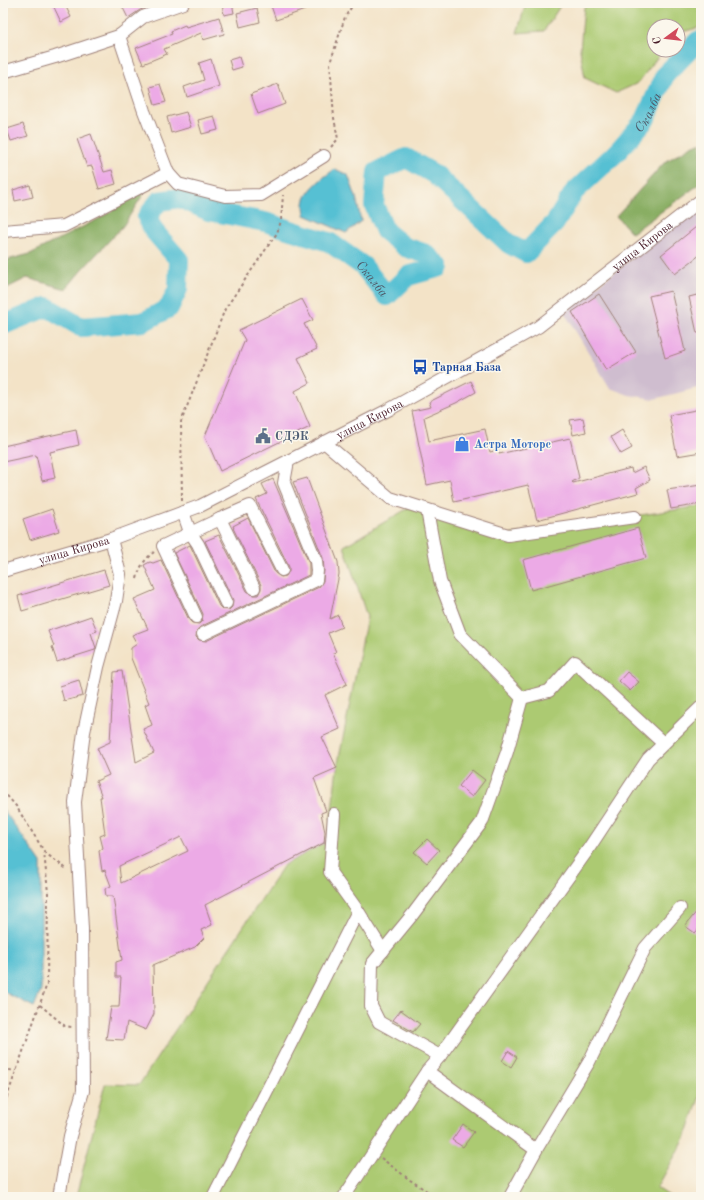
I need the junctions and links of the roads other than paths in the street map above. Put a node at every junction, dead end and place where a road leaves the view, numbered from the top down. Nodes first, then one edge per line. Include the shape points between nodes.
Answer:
1 (183, 3) edge
2 (118, 36) junction
3 (3, 72) edge
4 (324, 156) dead end
5 (168, 173) junction
6 (701, 200) edge
7 (3, 231) edge
8 (324, 442) junction
9 (288, 461) junction
10 (427, 510) junction
11 (182, 512) junction
12 (635, 517) dead end
13 (220, 519) junction
14 (190, 532) junction
15 (111, 539) junction
16 (282, 570) dead end
17 (3, 571) edge
18 (254, 588) dead end
19 (226, 603) dead end
20 (196, 617) dead end
21 (204, 634) dead end
22 (522, 698) junction
23 (701, 707) edge
24 (663, 743) junction
25 (334, 814) dead end
26 (680, 908) dead end
27 (358, 911) junction
28 (383, 951) junction
29 (440, 1056) junction
30 (427, 1072) junction
31 (536, 1150) junction
32 (59, 1197) edge
33 (213, 1197) edge
34 (344, 1197) edge
35 (510, 1197) edge

1 - 2 street via 143,17
2 - 3 street
2 - 5 street
4 - 5 street via 261,195 225,196 178,184
5 - 7 street via 64,226
6 - 8 street, улица Кирова via 538,327 390,409
8 - 9 street, улица Кирова
8 - 10 street via 390,498
9 - 11 street, улица Кирова via 200,506
9 - 21 street via 284,483 316,561 316,580
10 - 12 street via 508,535
10 - 22 street via 440,581 460,634
11 - 14 street
11 - 15 street, улица Кирова
13 - 14 street
13 - 16 street via 250,506
13 - 18 street
14 - 19 street
14 - 20 street via 163,546
15 - 17 street, улица Кирова
15 - 32 street via 120,574 116,601 84,732 75,802 82,929 83,1091 70,1136
22 - 24 street via 549,691 575,662
22 - 28 street via 507,752 482,822
23 - 24 street
24 - 29 street via 648,759 587,851
25 - 27 street via 330,872
26 - 31 street via 645,948 589,1062
27 - 28 street
27 - 33 street
28 - 29 street via 372,964 371,1006 379,1022
29 - 30 street
30 - 31 street
30 - 34 street
31 - 35 street

